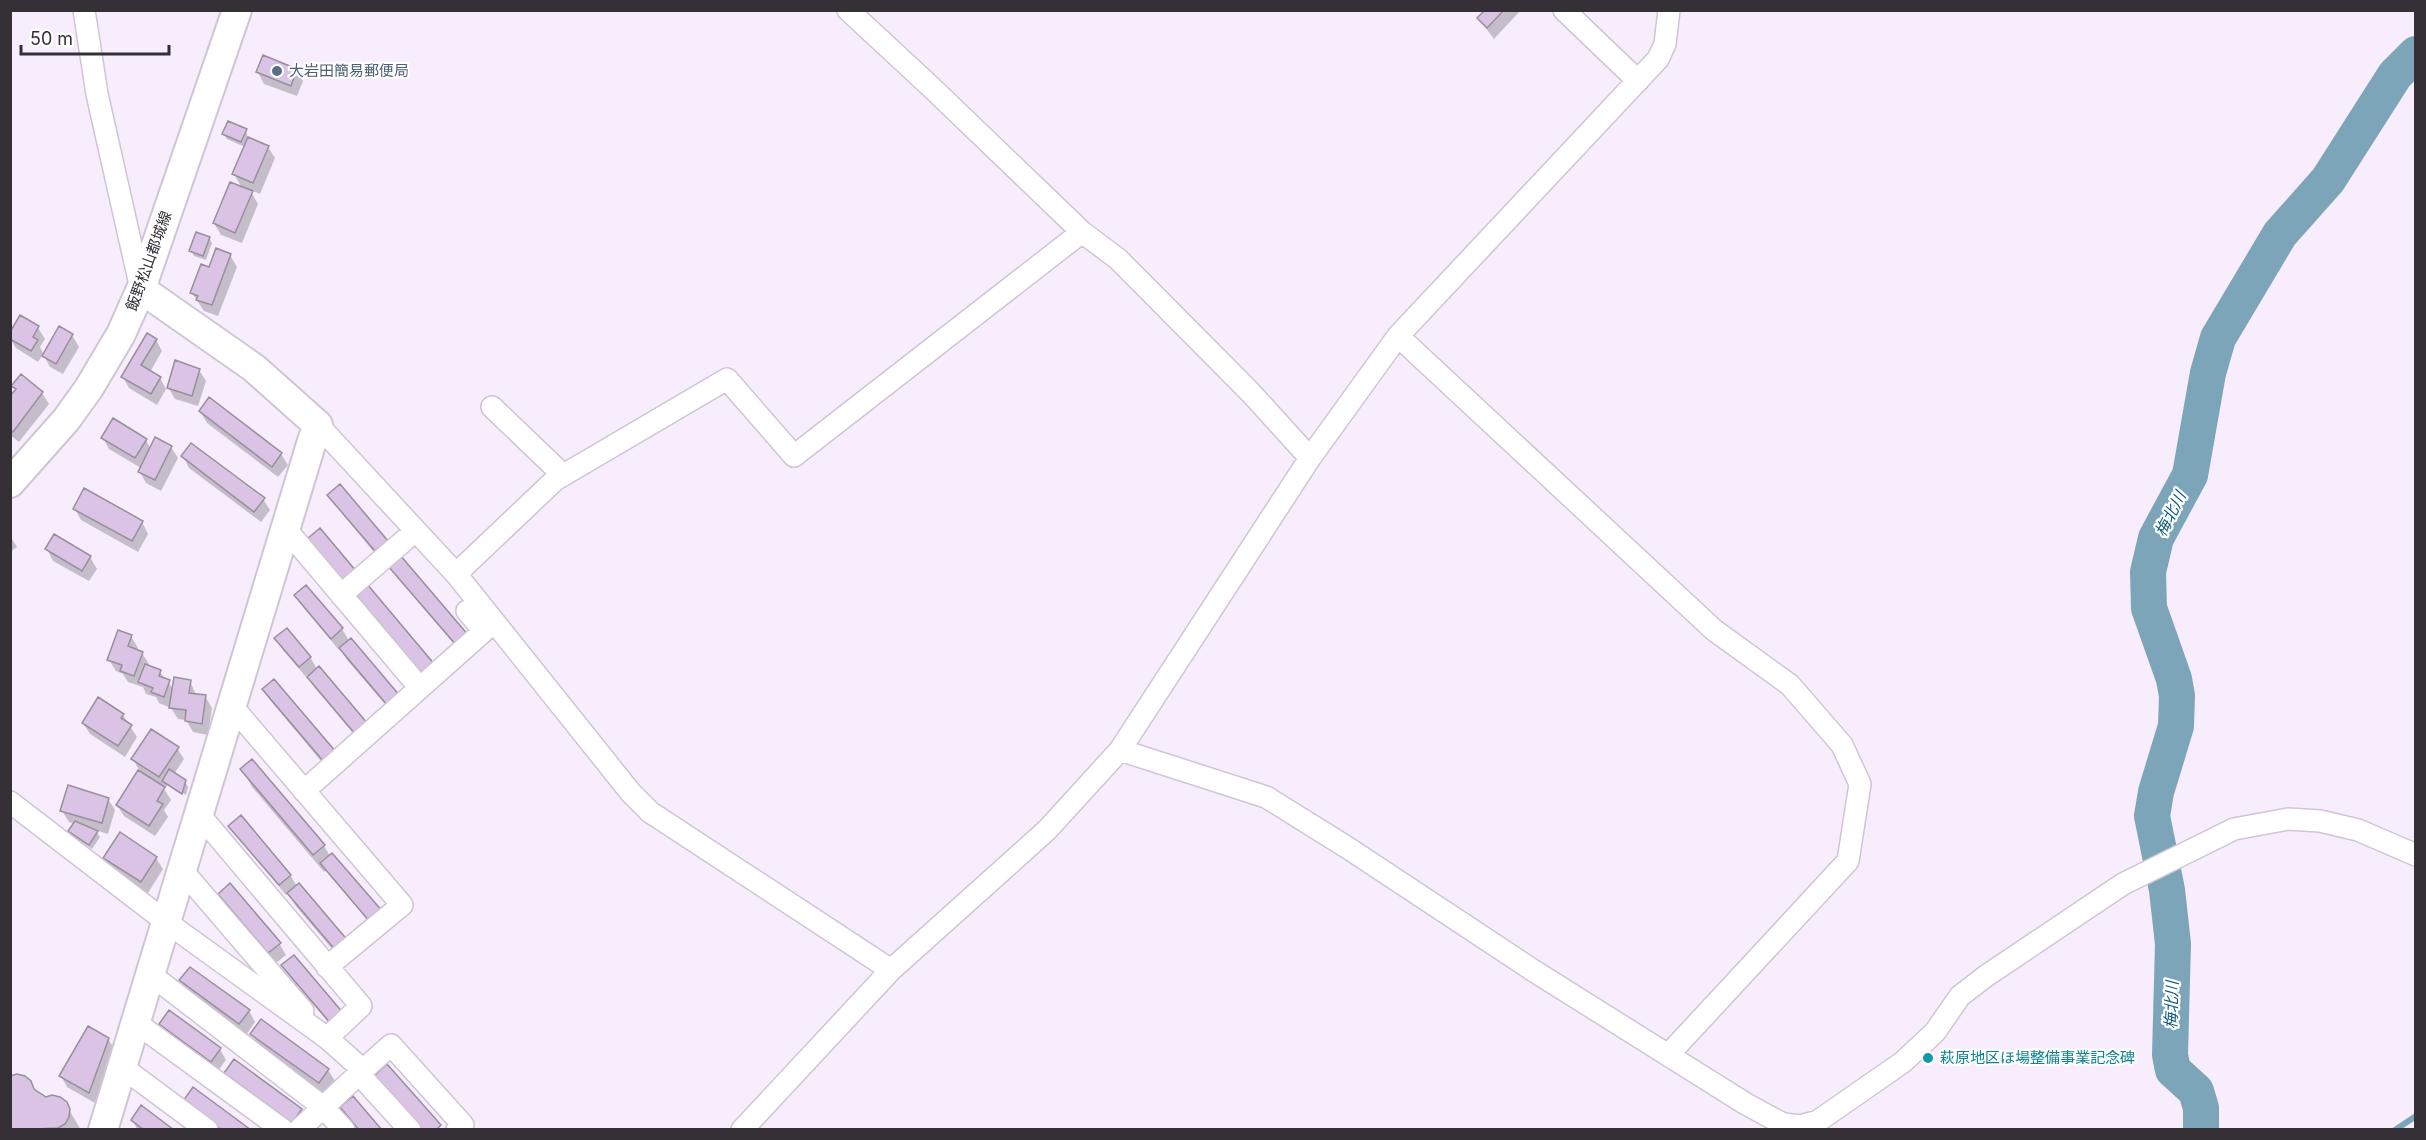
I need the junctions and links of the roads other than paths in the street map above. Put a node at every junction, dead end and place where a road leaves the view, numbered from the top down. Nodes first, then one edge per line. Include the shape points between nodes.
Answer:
1 (84, 10) edge
2 (237, 10) edge
3 (848, 10) edge
4 (1564, 10) edge
5 (1669, 10) edge
6 (1638, 81) junction
7 (1082, 232) junction
8 (141, 289) junction
9 (1398, 336) junction
10 (492, 407) dead end
11 (318, 426) junction
12 (1310, 458) junction
13 (334, 463) dead end
14 (563, 475) junction
15 (10, 483) edge
16 (285, 528) junction
17 (406, 539) junction
18 (456, 574) junction
19 (341, 595) junction
20 (420, 688) junction
21 (231, 705) junction
22 (1120, 750) junction
23 (304, 791) junction
24 (10, 802) edge
25 (198, 813) junction
26 (2415, 855) edge
27 (181, 869) junction
28 (165, 921) junction
29 (327, 967) junction
30 (891, 970) junction
31 (150, 974) junction
32 (135, 1022) junction
33 (327, 1038) junction
34 (1669, 1054) junction
35 (122, 1067) junction
36 (361, 1072) junction
37 (324, 1107) junction
38 (110, 1126) edge
39 (1798, 1128) edge
40 (207, 1130) edge
41 (283, 1130) edge
42 (299, 1130) edge
43 (344, 1130) edge
44 (410, 1130) edge
45 (457, 1130) edge
46 (742, 1130) edge

1 - 8 street via 97,94
2 - 8 street, 飯野松山都城線
3 - 7 street
4 - 6 street
5 - 6 street via 1665,44 1658,59
6 - 9 street
7 - 12 street via 1118,259
7 - 14 street via 794,456 727,379
8 - 11 street via 254,368
8 - 15 street, 飯野松山都城線 via 121,334 89,388 42,450
9 - 12 street
9 - 34 street via 1714,630 1790,685 1842,745 1860,784 1848,861
10 - 14 street
11 - 16 street
11 - 18 street
12 - 22 street
13 - 17 street
14 - 18 street
16 - 19 street
16 - 21 street
17 - 19 street
17 - 20 street via 484,632
18 - 30 street via 630,793 650,812
19 - 20 street
20 - 23 street
21 - 23 street
21 - 25 street
22 - 30 street via 1047,830
22 - 34 street via 1266,797 1533,971
23 - 29 street via 402,904
24 - 28 street
25 - 27 street
25 - 29 street
26 - 39 street via 2358,830 2320,821 2288,819 2234,830 2123,884 1960,996 1935,1032 1903,1062 1818,1121
27 - 28 street
27 - 33 street
28 - 31 street
28 - 33 street
29 - 33 street via 361,1006
30 - 46 street
31 - 32 street
31 - 37 street
32 - 35 street
32 - 41 street
33 - 36 street
34 - 39 street via 1783,1124
35 - 38 street
35 - 40 street
36 - 37 street
36 - 44 street
36 - 45 street via 391,1045 463,1125
37 - 42 street
37 - 43 street

